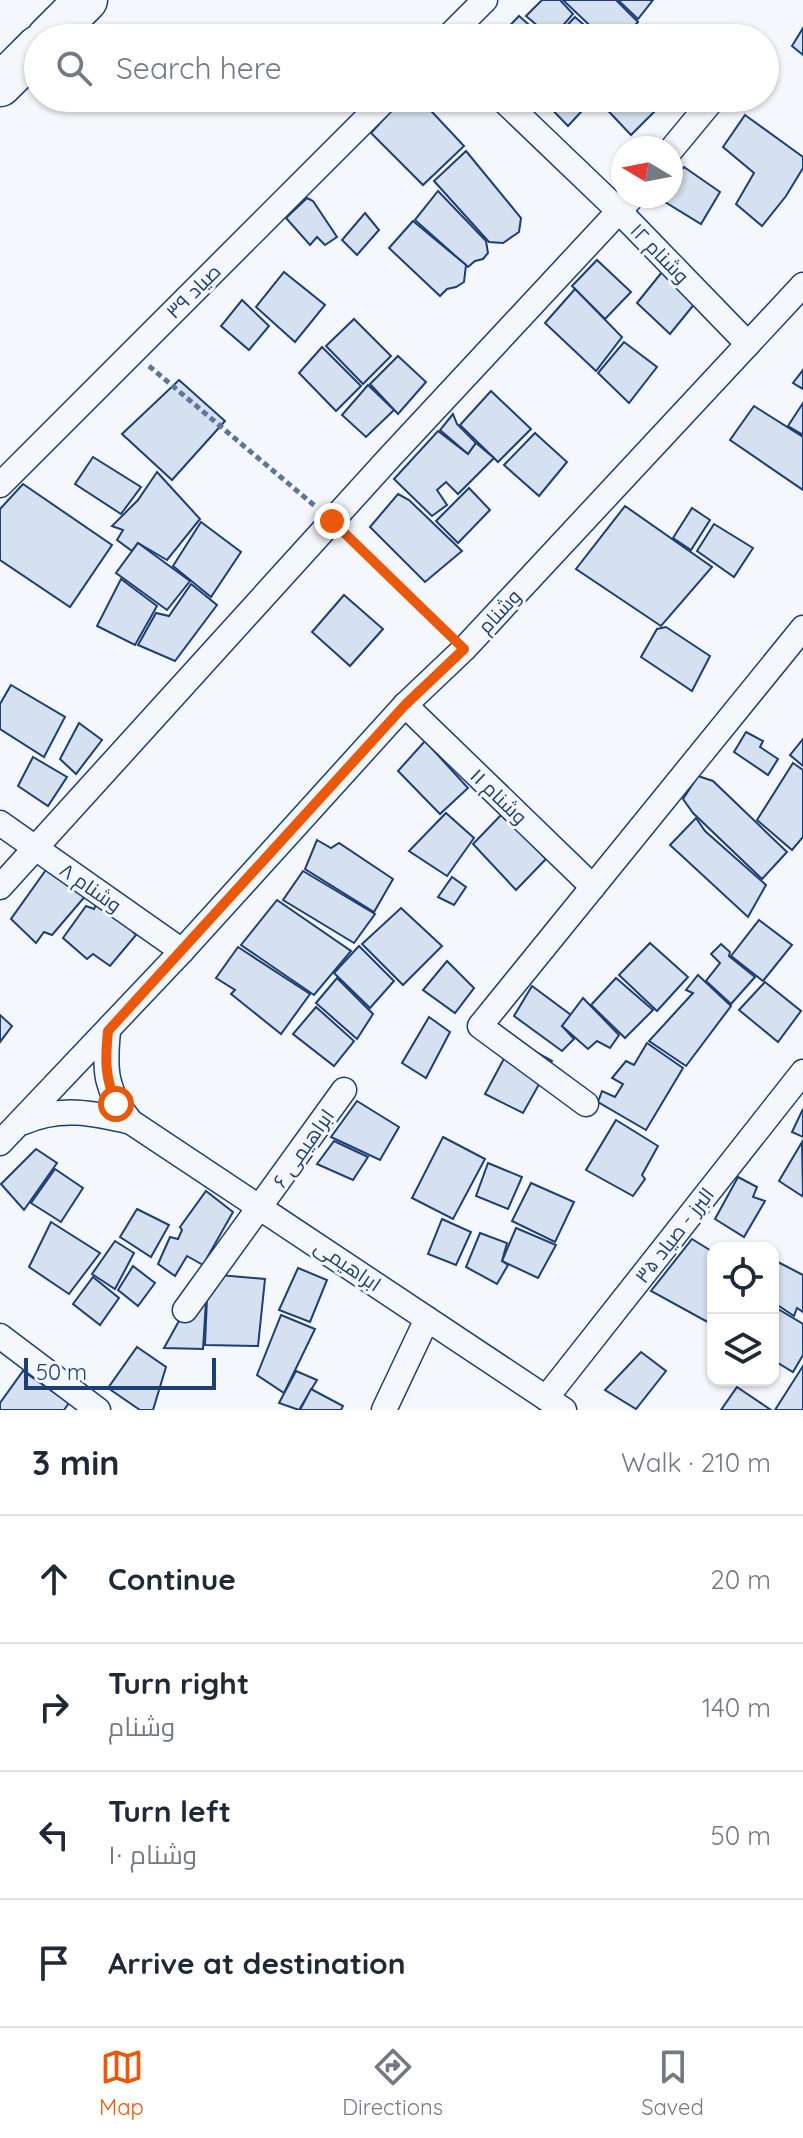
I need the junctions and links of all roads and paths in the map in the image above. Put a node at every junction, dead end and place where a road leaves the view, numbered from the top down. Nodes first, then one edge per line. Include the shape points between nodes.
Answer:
1 (86, 0) edge
2 (485, 0) edge
3 (62, 24) edge
4 (461, 24) edge
5 (24, 61) edge
6 (0, 85) edge
7 (373, 112) edge
8 (518, 112) edge
9 (702, 112) edge
10 (683, 136) edge
11 (611, 191) edge
12 (622, 208) edge
13 (629, 208) edge
14 (803, 285) edge
15 (748, 344) junction
16 (133, 352) junction
17 (0, 485) edge
18 (332, 521) junction
19 (803, 628) edge
20 (464, 649) junction
21 (405, 705) junction
22 (0, 823) edge
23 (36, 848) junction
24 (0, 887) edge
25 (593, 887) junction
26 (182, 951) junction
27 (108, 1031) junction
28 (803, 1072) edge
29 (344, 1090) dead end
30 (586, 1104) dead end
31 (131, 1122) junction
32 (20, 1123) junction
33 (0, 1143) edge
34 (261, 1207) junction
35 (185, 1310) dead end
36 (427, 1319) junction
37 (0, 1336) edge
38 (555, 1404) edge
39 (98, 1410) edge
40 (384, 1410) edge

1 - 3 highway
2 - 4 street
5 - 6 highway
7 - 16 street, صیاد ۳۹
8 - 11 street, وشنام ۱۲
9 - 10 street
12 - 18 street
13 - 15 street, وشنام ۱۲
14 - 15 street, وشنام
15 - 20 street, وشنام
16 - 17 street, صیاد ۳۹
16 - 18 path
18 - 20 path
18 - 23 street
19 - 25 street
20 - 21 street, وشنام
21 - 25 street, وشنام ۱۱
21 - 26 street, وشنام
22 - 23 street, وشنام ۸
23 - 24 street
23 - 26 street, وشنام ۸
25 - 30 street via 480,1026
26 - 27 street, وشنام
27 - 31 street via 108,1084
27 - 32 street, وشنام
28 - 38 street, البرز - صیاد ۳۵
29 - 34 street, ابراهیمی ۶
31 - 32 street via 79,1112 41,1114
31 - 34 street, ابراهیمی
32 - 33 street, وشنام
34 - 35 street, ابراهیمی ۶
34 - 36 street, ابراهیمی
36 - 38 street, ابراهیمی
36 - 40 street
37 - 39 street

